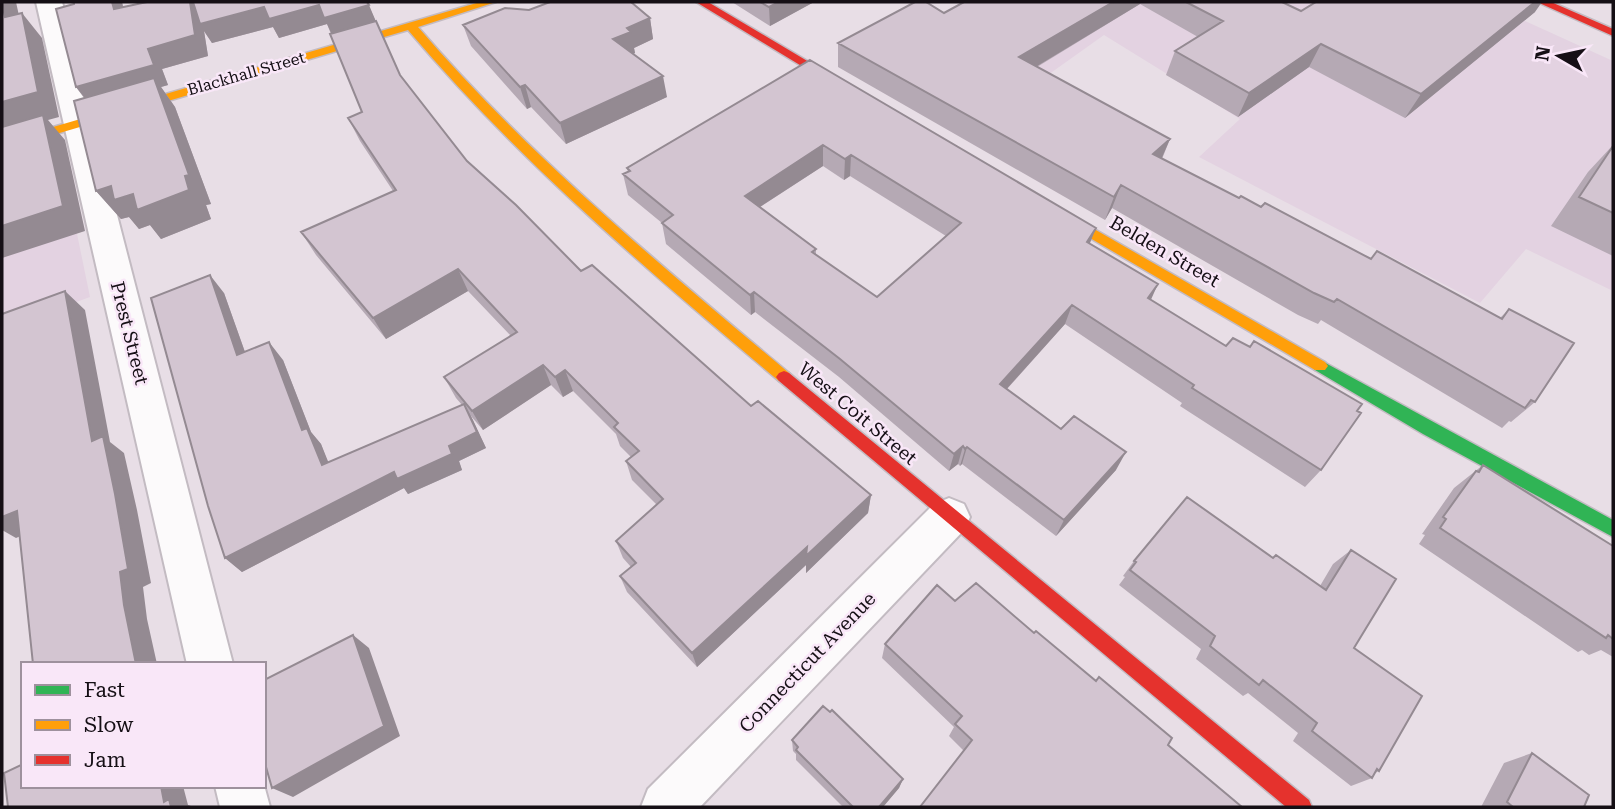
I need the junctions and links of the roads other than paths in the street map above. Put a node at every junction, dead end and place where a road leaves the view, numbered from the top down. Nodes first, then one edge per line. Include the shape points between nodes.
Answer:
1 (49, 2) edge
2 (491, 2) edge
3 (701, 2) edge
4 (1542, 2) edge
5 (410, 25) junction
6 (1613, 33) edge
7 (867, 100) edge
8 (78, 123) junction
9 (2, 146) edge
10 (1033, 198) edge
11 (949, 517) junction
12 (1613, 529) edge
13 (210, 662) edge
14 (240, 788) edge
15 (245, 807) edge
16 (666, 807) edge
17 (1302, 807) edge

1 - 8 street, Prest Street
2 - 5 street, Blackhall Street
3 - 7 street
4 - 6 street
5 - 8 street, Blackhall Street
5 - 11 street, West Coit Street via 496,126 581,206
8 - 9 street, Blackhall Street
8 - 13 street, Prest Street
10 - 12 street, Belden Street via 1429,429
11 - 16 street, Connecticut Avenue
11 - 17 street, West Coit Street
14 - 15 street

